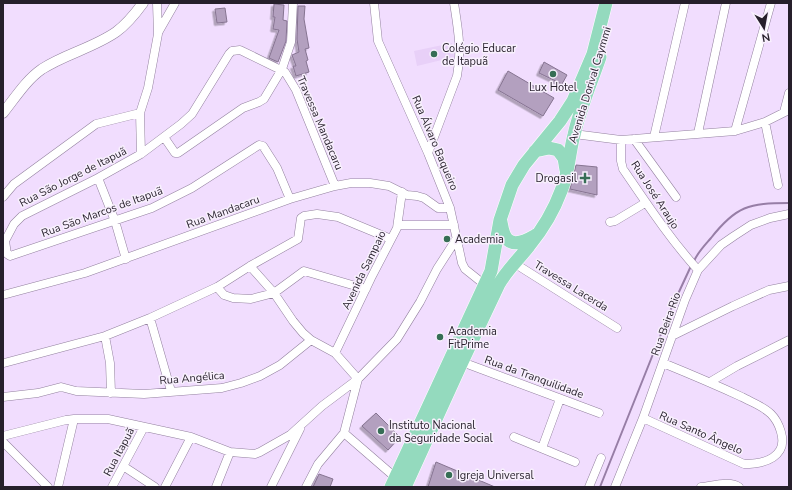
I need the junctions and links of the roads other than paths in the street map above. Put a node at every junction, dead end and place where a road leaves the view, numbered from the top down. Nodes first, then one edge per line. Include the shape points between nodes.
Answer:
1 (143, 3) edge
2 (157, 3) edge
3 (175, 3) edge
4 (293, 3) edge
5 (374, 3) edge
6 (454, 3) edge
7 (606, 3) edge
8 (614, 3) edge
9 (685, 3) edge
10 (726, 3) edge
11 (771, 3) edge
12 (158, 34) junction
13 (240, 50) joint
14 (282, 69) junction
15 (789, 93) edge
16 (787, 111) edge
17 (140, 112) junction
18 (3, 113) edge
19 (764, 122) junction
20 (735, 131) junction
21 (698, 133) junction
22 (574, 134) junction
23 (164, 137) junction
24 (654, 138) junction
25 (634, 139) junction
26 (621, 140) junction
27 (535, 151) junction
28 (428, 153) junction
29 (141, 154) junction
30 (567, 174) junction
31 (98, 178) junction
32 (778, 185) dead end
33 (335, 186) junction
34 (402, 192) junction
35 (3, 197) edge
36 (676, 197) dead end
37 (290, 199) junction
38 (645, 203) junction
39 (450, 208) junction
40 (789, 214) edge
41 (500, 220) junction
42 (16, 221) joint
43 (115, 221) junction
44 (610, 222) dead end
45 (398, 225) junction
46 (454, 225) junction
47 (539, 233) junction
48 (457, 238) junction
49 (391, 240) junction
50 (126, 259) junction
51 (514, 263) junction
52 (250, 266) junction
53 (697, 269) junction
54 (485, 285) junction
55 (789, 286) edge
56 (217, 287) junction
57 (366, 289) junction
58 (274, 293) junction
59 (3, 295) edge
60 (150, 318) junction
61 (617, 328) dead end
62 (105, 336) junction
63 (672, 336) junction
64 (311, 340) junction
65 (789, 340) edge
66 (335, 353) junction
67 (462, 362) junction
68 (4, 363) dead end
69 (663, 363) junction
70 (358, 379) junction
71 (710, 382) junction
72 (171, 391) junction
73 (111, 393) junction
74 (3, 397) edge
75 (560, 399) junction
76 (599, 413) dead end
77 (643, 418) junction
78 (74, 419) junction
79 (304, 423) junction
80 (144, 427) junction
81 (344, 432) junction
82 (3, 436) edge
83 (191, 436) junction
84 (514, 437) dead end
85 (3, 442) edge
86 (542, 448) junction
87 (230, 452) junction
88 (601, 458) dead end
89 (575, 462) dead end
90 (123, 466) junction
91 (394, 482) edge
92 (48, 487) edge
93 (58, 487) edge
94 (112, 487) edge
95 (155, 487) edge
96 (165, 487) edge
97 (216, 487) edge
98 (271, 487) edge
99 (306, 487) edge
100 (405, 487) edge
101 (589, 487) edge
102 (615, 487) edge
103 (701, 487) edge
104 (739, 487) edge

1 - 18 street via 117,32 41,70
2 - 12 street, Rua São Jorge de Itapuã
3 - 12 street
4 - 14 street via 291,42
5 - 28 street, Rua Álvaro Baqueiro via 378,41
6 - 28 street via 460,62
7 - 27 main road, Avenida Dorival Caymmi via 593,54 573,101
8 - 22 main road, Avenida Dorival Caymmi via 604,48
9 - 24 street
10 - 21 street
11 - 20 street
12 - 17 street, Rua São Jorge de Itapuã via 148,88
13 - 14 street, Travessa Mandacaru
13 - 23 street, Rua São Jorge de Itapuã via 229,54 192,114
14 - 23 street via 262,100 243,108 178,153
14 - 33 street, Travessa Mandacaru via 296,90
15 - 16 street
16 - 19 street
17 - 29 street, Rua São Jorge de Itapuã
17 - 35 street via 96,124 14,184
19 - 20 street
19 - 32 street
20 - 21 street
21 - 24 street
22 - 26 street
22 - 30 main road, Avenida Dorival Caymmi
23 - 29 street, Rua São Jorge de Itapuã
24 - 25 street
25 - 26 street
25 - 36 street
26 - 38 street, Rua José Araujo via 623,169
27 - 30 main road via 549,148 558,150 564,158
27 - 41 main road, Avenida Dorival Caymmi via 512,185
28 - 39 street, Rua Álvaro Baqueiro
29 - 31 street, Rua São Jorge de Itapuã
30 - 47 main road, Avenida Dorival Caymmi via 562,191
31 - 42 street, Rua São Jorge de Itapuã
31 - 43 street
33 - 34 street, Rua Mandacaru via 370,183 389,186
33 - 37 street, Rua Mandacaru
34 - 39 street, Rua Mandacaru via 424,198 438,208
34 - 45 street
37 - 43 street, Rua São Marcos de Itapuã via 277,168 260,145 192,188 152,208
37 - 50 street, Rua Mandacaru
38 - 44 street
38 - 53 street, Rua José Araujo
39 - 46 street, Rua Álvaro Baqueiro
40 - 53 street, Rua Beira Rio via 770,218 734,236
41 - 47 main road via 505,236 513,242 525,241
41 - 54 main road, Avenida Dorival Caymmi via 491,271
42 - 43 street, Rua São Marcos de Itapuã via 5,241 7,254 10,256
43 - 50 street
45 - 46 street, Avenida Sampaio
45 - 49 street, Avenida Sampaio
46 - 48 street, Rua Álvaro Baqueiro
47 - 51 main road, Avenida Dorival Caymmi
48 - 54 street, Rua Álvaro Baqueiro via 465,269
48 - 70 street via 397,339
49 - 52 street via 338,217 318,214 304,216 300,218 299,238
49 - 57 street, Avenida Sampaio
50 - 59 street, Rua Mandacaru
51 - 61 street, Travessa Lacerda
51 - 67 main road, Avenida Dorival Caymmi via 499,284
52 - 56 street
52 - 58 street
53 - 63 street, Rua Beira Rio
54 - 91 main road, Avenida Dorival Caymmi
55 - 63 street via 769,290
56 - 58 street via 224,295 233,298 251,299
56 - 60 street
57 - 58 street via 304,271
57 - 66 street, Avenida Sampaio
58 - 64 street via 293,321
60 - 62 street
60 - 72 street
62 - 68 street
62 - 73 street via 110,363
63 - 69 street, Rua Beira Rio
64 - 66 street
64 - 72 street, Rua Angélica via 280,365 241,384 222,388
65 - 71 street
66 - 70 street
67 - 75 street, Rua da Tranquilidade
67 - 100 main road, Avenida Dorival Caymmi
69 - 71 street, Rua Santo Ângelo
69 - 77 street, Rua Beira Rio
70 - 79 street
70 - 81 street
71 - 77 street, Rua Santo Ângelo via 770,413 775,419 782,439 779,451 764,462 744,464
72 - 73 street, Rua Angélica via 144,394
73 - 74 street, Rua Angélica via 76,391 61,387 38,394
75 - 76 street, Rua da Tranquilidade
75 - 86 street
77 - 102 street, Rua Beira Rio
78 - 80 street via 108,419
78 - 82 street
78 - 93 street
79 - 87 street via 290,435 255,454
79 - 98 street
80 - 83 street
80 - 90 street, Rua Itapuã
81 - 91 street
81 - 99 street via 318,464
83 - 87 street
83 - 96 street
84 - 86 street
85 - 92 street
86 - 89 street
87 - 97 street
88 - 101 street
90 - 94 street, Rua Itapuã
90 - 95 street
103 - 104 street via 735,484

